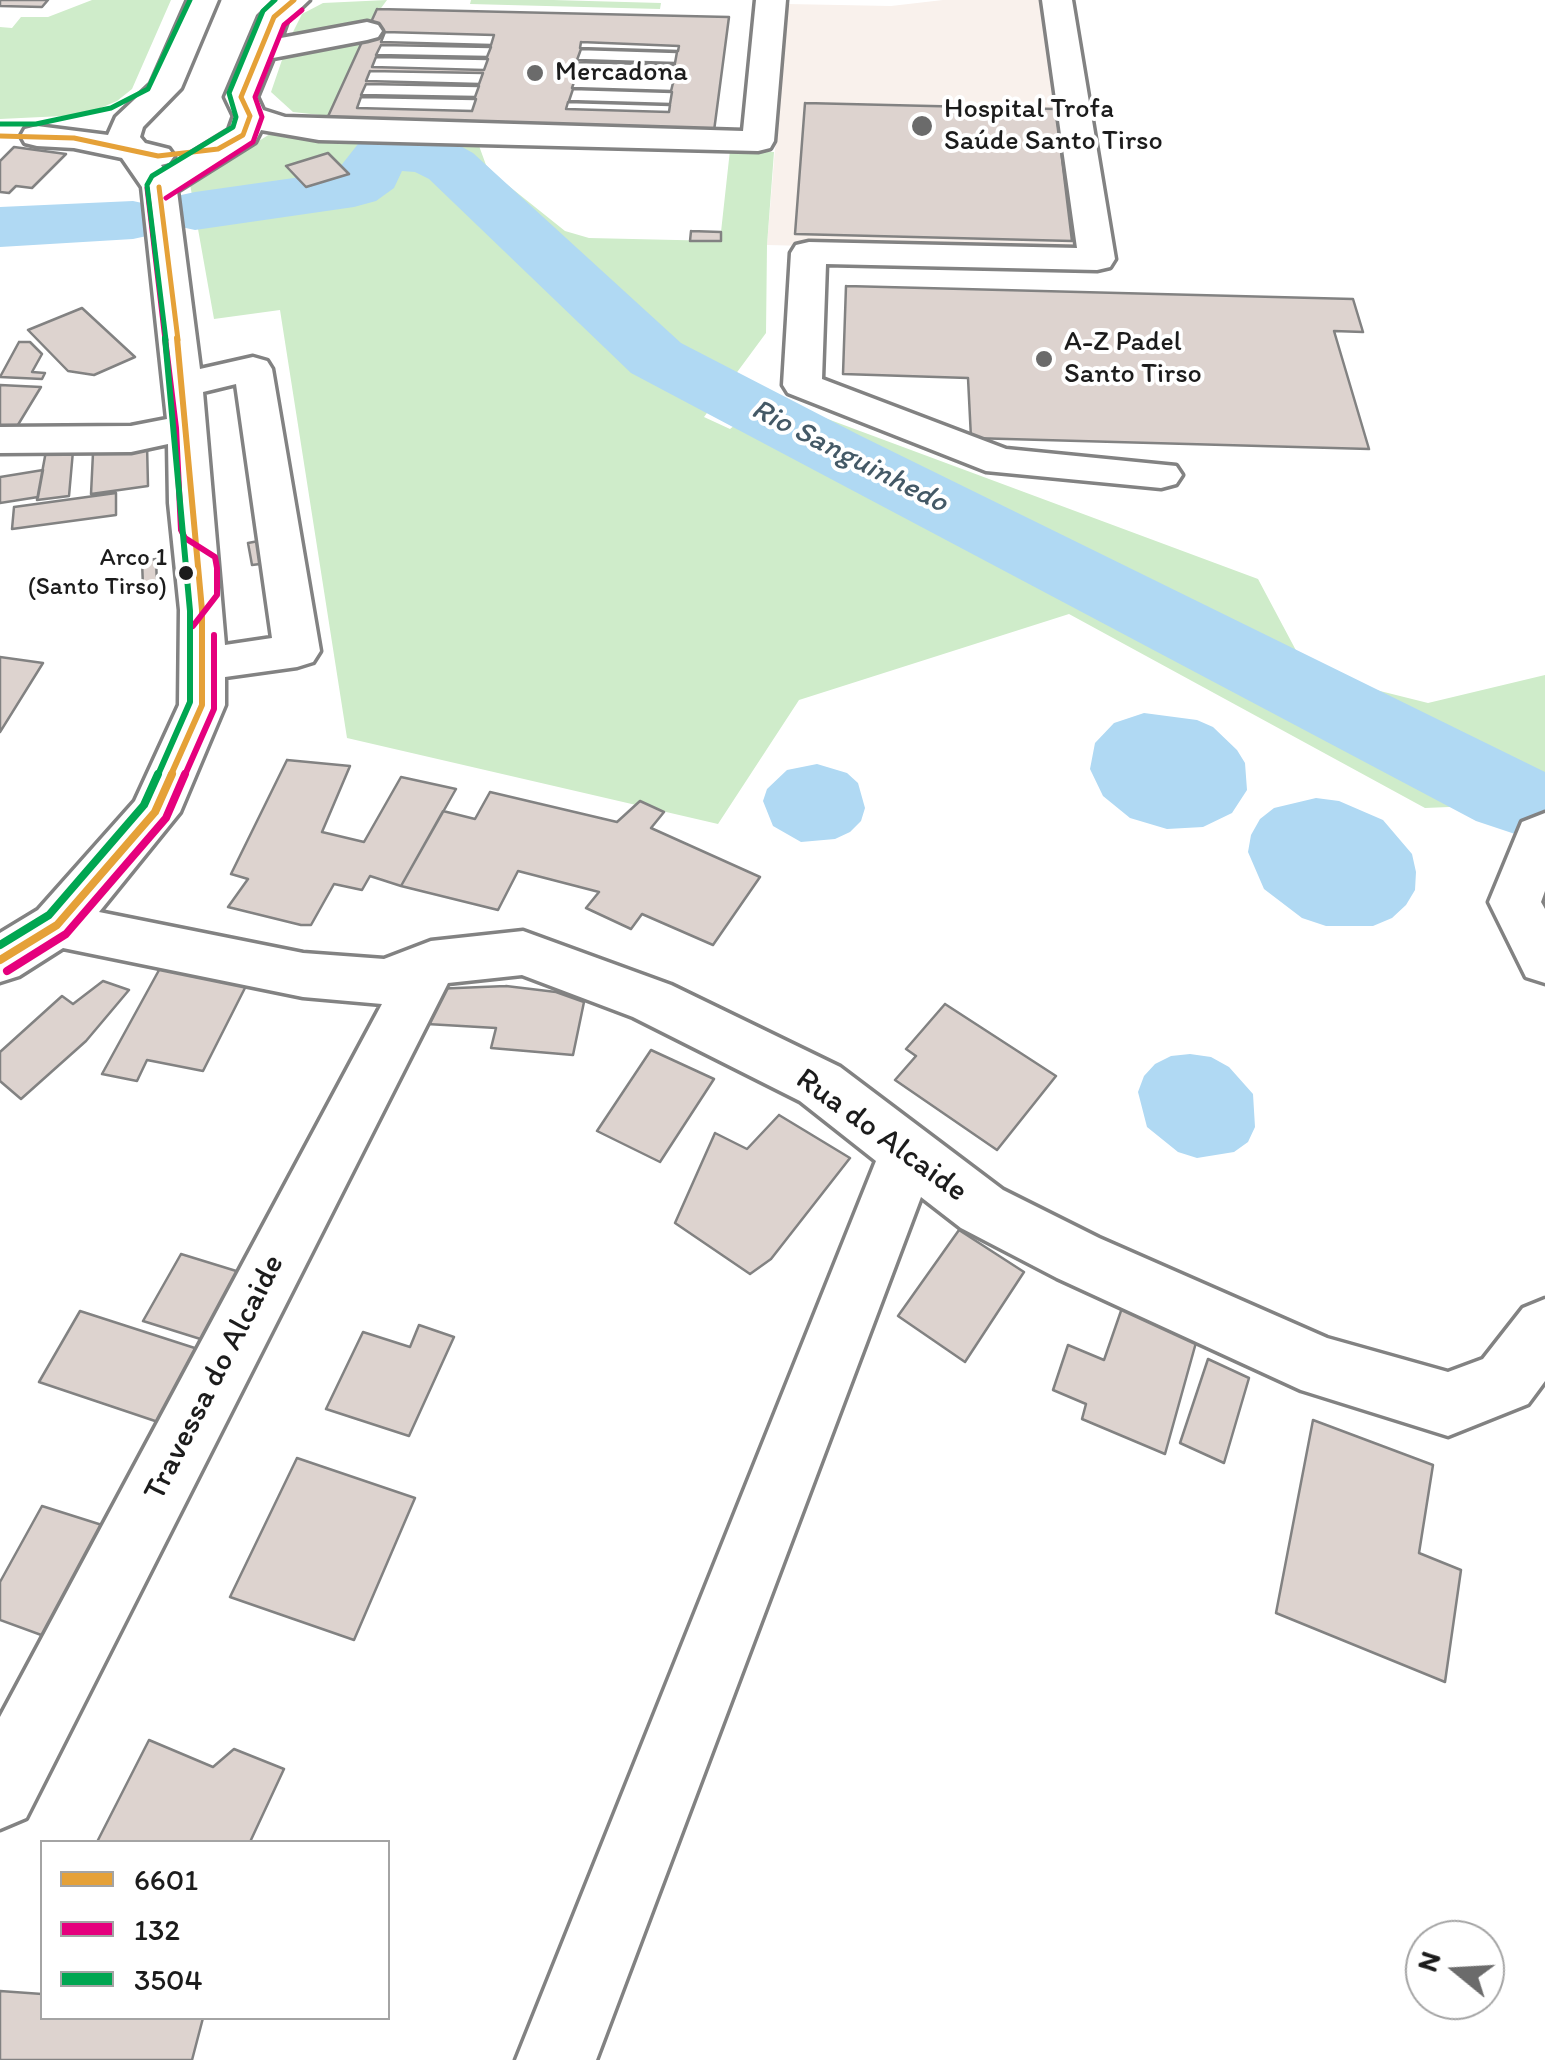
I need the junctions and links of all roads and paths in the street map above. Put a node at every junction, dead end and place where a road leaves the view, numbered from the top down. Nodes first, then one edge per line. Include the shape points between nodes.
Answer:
1 (204, 0) edge
2 (294, 0) edge
3 (771, 0) edge
4 (1057, 0) edge
5 (367, 31) dead end
6 (259, 51) junction
7 (142, 108) junction
8 (250, 116) junction
9 (0, 136) edge
10 (37, 136) junction
11 (218, 149) junction
12 (135, 152) junction
13 (159, 187) junction
14 (184, 384) junction
15 (188, 427) junction
16 (0, 440) edge
17 (1161, 475) dead end
18 (202, 650) junction
19 (1543, 834) edge
20 (58, 925) junction
21 (0, 960) edge
22 (1545, 961) edge
23 (431, 963) junction
24 (909, 1150) junction
25 (1545, 1329) edge
26 (0, 1792) edge
27 (556, 2060) edge

1 - 7 street via 166,88
2 - 6 street via 274,17
3 - 8 street via 758,141 318,130
4 - 17 street via 1097,259 809,253 802,385 1000,462
5 - 6 street
6 - 8 street via 242,97
7 - 10 street
7 - 12 street via 124,136
8 - 11 street via 243,135
9 - 10 street
10 - 12 street
11 - 12 street via 183,156
11 - 13 street
12 - 13 street
13 - 14 street
14 - 15 street
14 - 18 street via 253,369 298,650
15 - 16 street via 130,439
15 - 18 street
18 - 20 street via 202,704 155,812
19 - 22 street via 1515,902
20 - 21 street
20 - 23 street, Rua do Alcaide via 303,975 387,982
23 - 24 street, Rua do Alcaide via 523,953 652,1001 820,1084
23 - 26 street, Travessa do Alcaide
24 - 25 street, Rua do Alcaide via 982,1208 1078,1258 1323,1368 1448,1404 1505,1382
24 - 27 street

